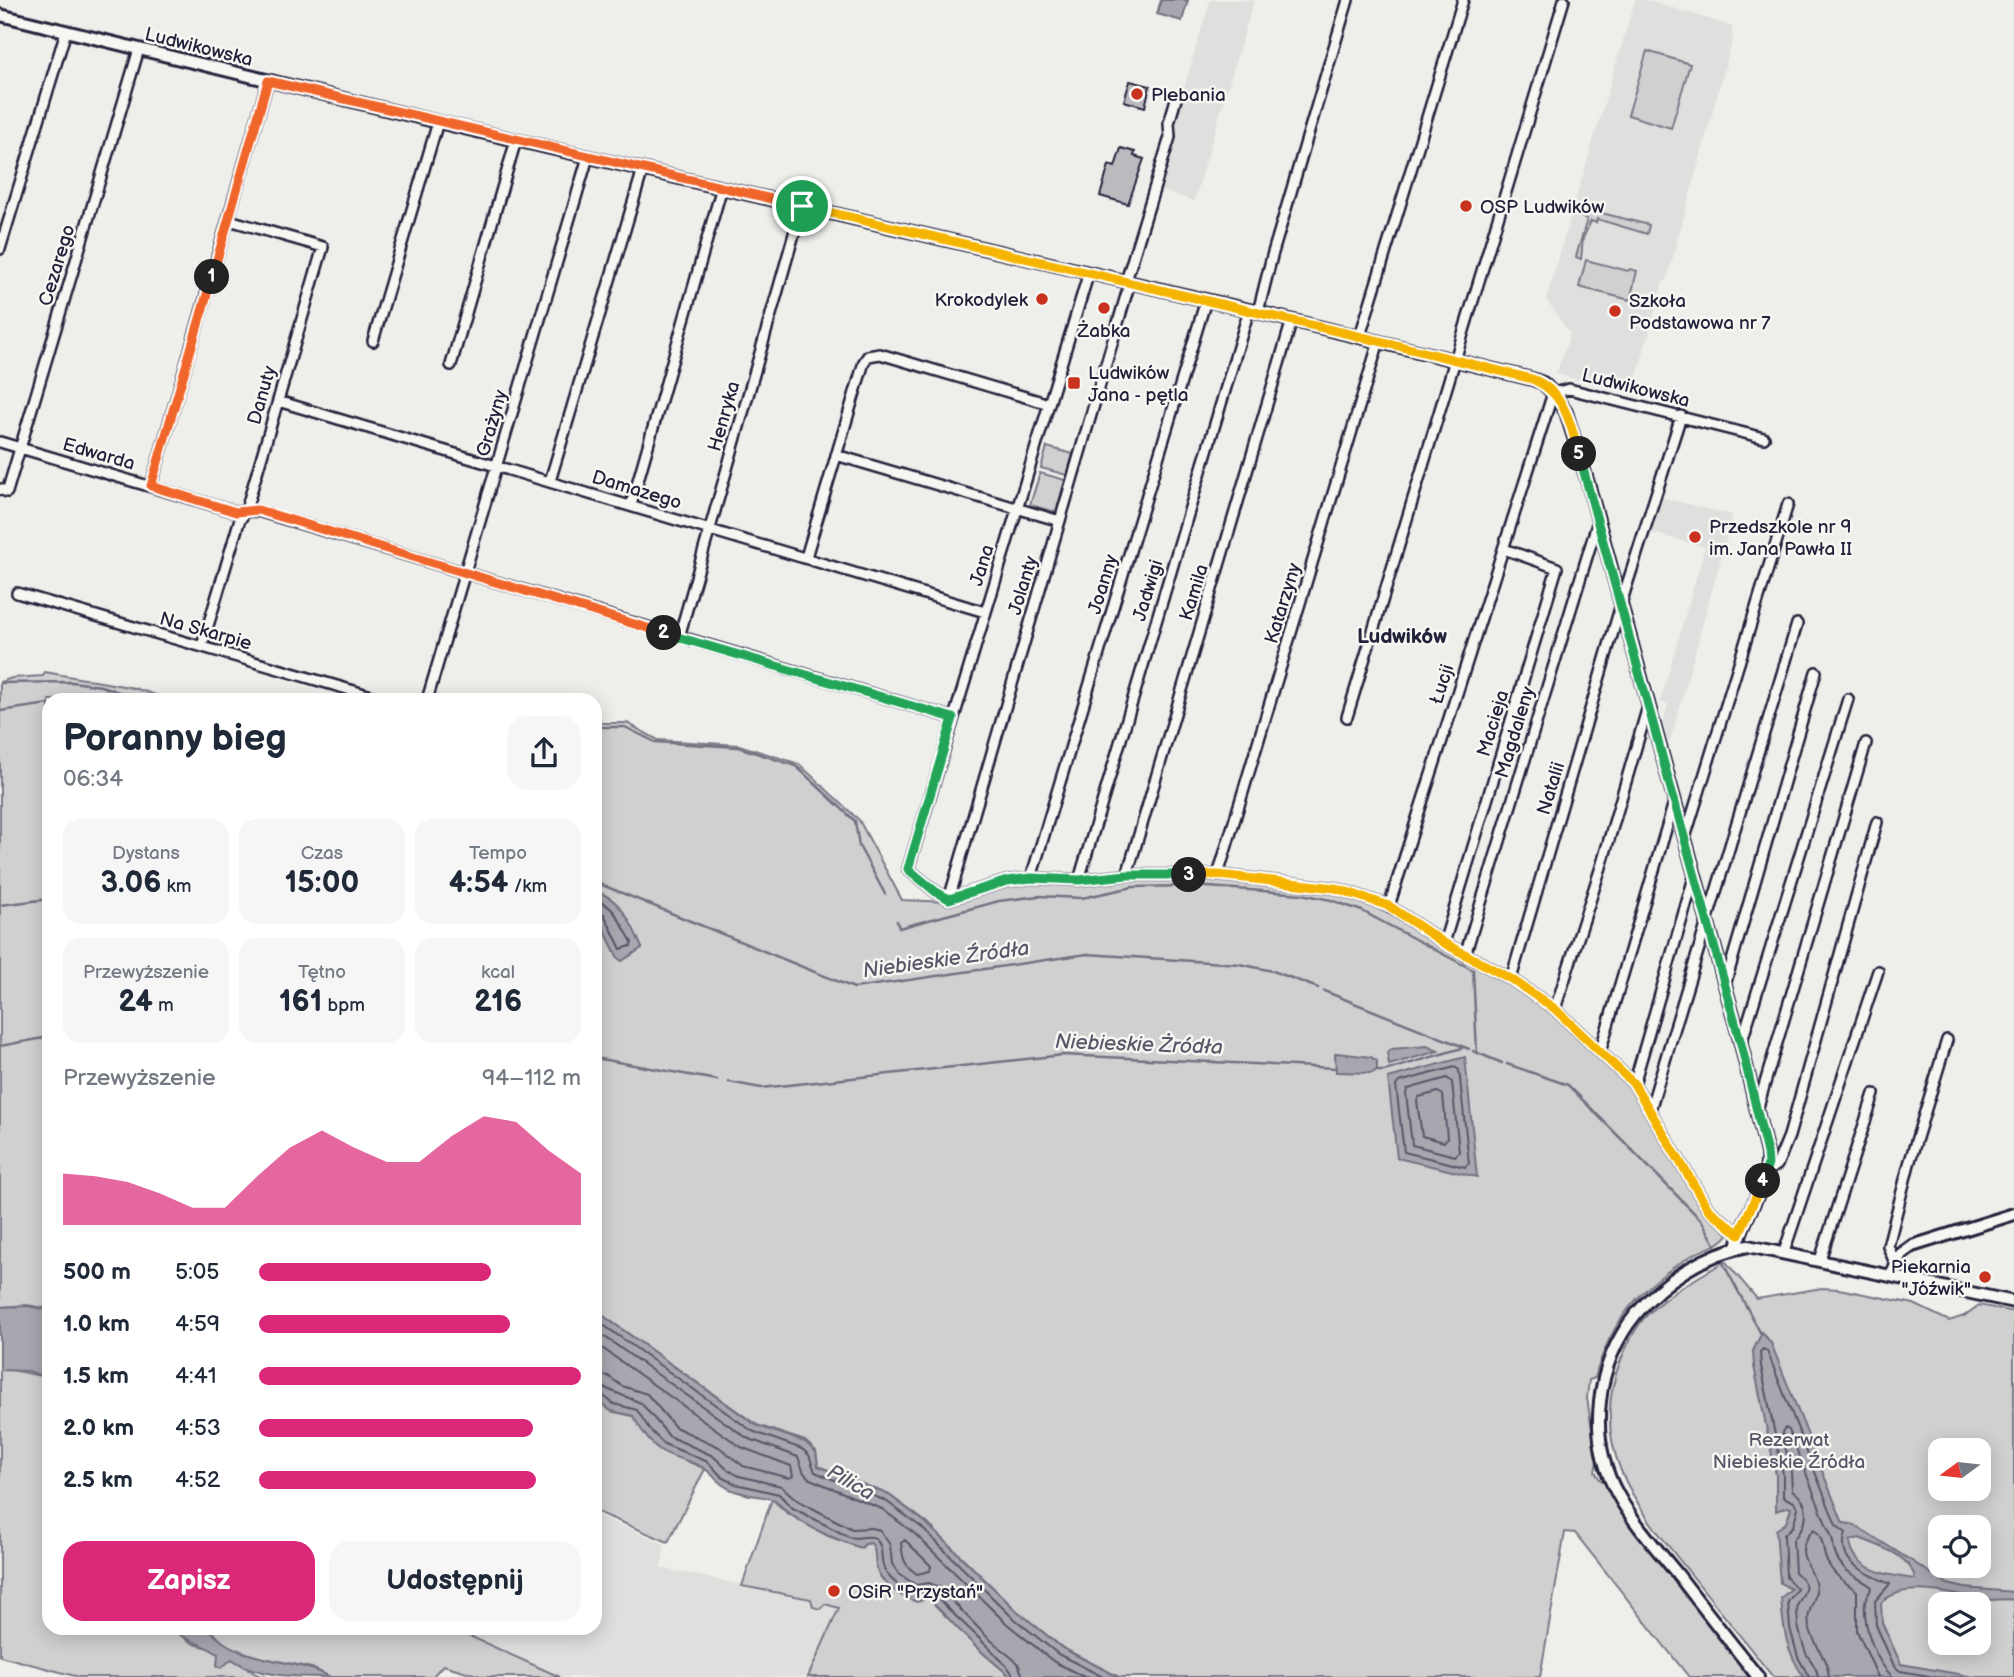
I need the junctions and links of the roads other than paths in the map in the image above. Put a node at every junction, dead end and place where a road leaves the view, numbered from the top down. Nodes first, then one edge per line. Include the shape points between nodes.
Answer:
1 (1348, 0) edge
2 (1463, 0) edge
3 (1564, 0) edge
4 (0, 15) edge
5 (66, 31) junction
6 (139, 49) junction
7 (268, 81) junction
8 (1176, 99) dead end
9 (438, 122) junction
10 (516, 140) junction
11 (588, 156) junction
12 (643, 169) junction
13 (722, 187) junction
14 (802, 206) junction
15 (229, 220) junction
16 (0, 249) edge
17 (1089, 272) junction
18 (1128, 282) junction
19 (1206, 300) junction
20 (1254, 311) junction
21 (1292, 320) junction
22 (1360, 336) junction
23 (373, 341) dead end
24 (1379, 341) junction
25 (1454, 360) junction
26 (451, 365) dead end
27 (1553, 393) junction
28 (278, 401) junction
29 (1049, 404) junction
30 (1681, 416) junction
31 (1764, 438) dead end
32 (0, 442) edge
33 (20, 448) junction
34 (836, 455) junction
35 (497, 466) junction
36 (550, 481) junction
37 (151, 486) junction
38 (4, 491) edge
39 (1788, 504) dead end
40 (631, 505) junction
41 (1016, 509) junction
42 (246, 510) junction
43 (1598, 519) junction
44 (1060, 522) junction
45 (708, 529) junction
46 (1504, 550) junction
47 (806, 558) junction
48 (465, 573) junction
49 (17, 593) dead end
50 (1622, 606) junction
51 (985, 612) junction
52 (1797, 624) dead end
53 (679, 637) junction
54 (202, 646) junction
55 (1816, 672) dead end
56 (361, 693) edge
57 (429, 693) edge
58 (1848, 699) dead end
59 (1649, 702) junction
60 (1347, 717) dead end
61 (953, 718) junction
62 (1866, 743) dead end
63 (1675, 799) junction
64 (1877, 822) dead end
65 (1685, 838) junction
66 (1695, 873) junction
67 (1127, 875) junction
68 (1218, 875) junction
69 (1031, 878) junction
70 (1079, 880) junction
71 (949, 899) junction
72 (1389, 906) junction
73 (1708, 922) junction
74 (1444, 943) junction
75 (1465, 955) junction
76 (1878, 971) dead end
77 (1511, 979) junction
78 (1725, 985) junction
79 (1555, 1009) junction
80 (1947, 1040) dead end
81 (1741, 1044) junction
82 (1600, 1052) junction
83 (1634, 1084) junction
84 (1874, 1094) dead end
85 (1650, 1110) junction
86 (1757, 1110) junction
87 (1766, 1171) junction
88 (2014, 1214) edge
89 (1739, 1234) junction
90 (1737, 1248) junction
91 (1784, 1252) junction
92 (1819, 1260) junction
93 (1895, 1263) junction
94 (1891, 1276) junction
95 (2014, 1302) edge
96 (1758, 1677) edge

1 - 20 street
2 - 22 street
3 - 25 street
4 - 5 street, Ludwikowska
5 - 6 street, Ludwikowska
5 - 16 street
6 - 7 street, Ludwikowska
6 - 33 street, Cezarego
7 - 9 street, Ludwikowska
7 - 15 street
8 - 18 street via 1168,123 1170,137
9 - 10 street, Ludwikowska
9 - 23 street
10 - 11 street, Ludwikowska
10 - 26 street
11 - 12 street, Ludwikowska
11 - 35 street, Grażyny
12 - 13 street, Ludwikowska
12 - 36 street
13 - 14 street, Ludwikowska
13 - 40 street
14 - 17 street, Ludwikowska
14 - 45 street, Henryka
15 - 28 street, Danuty via 323,247
15 - 37 street
17 - 18 street, Ludwikowska
17 - 29 street, Jana
18 - 19 street, Ludwikowska
18 - 44 street, Jolanty
19 - 20 street, Ludwikowska
19 - 69 street, Joanny
20 - 21 street, Ludwikowska
20 - 70 street, Jadwigi
21 - 22 street, Ludwikowska
21 - 67 street, Kamila
22 - 24 street, Ludwikowska
24 - 25 street, Ludwikowska
24 - 68 street, Katarzyny
25 - 27 street, Ludwikowska via 1532,379
25 - 60 street
27 - 30 street, Ludwikowska via 1569,389
27 - 43 street via 1570,422
27 - 46 street, Łucji
28 - 35 street, Damazego
28 - 42 street, Danuty
29 - 34 street via 880,354 867,356
29 - 41 street, Jana
30 - 31 street, Ludwikowska
30 - 50 street, Natalii
32 - 33 street, Edwarda
33 - 37 street, Edwarda
33 - 38 street, Cezarego
34 - 41 street
34 - 47 street
35 - 36 street, Damazego
35 - 48 street, Grażyny
36 - 40 street, Damazego
37 - 42 street, Edwarda via 236,512
39 - 65 street
40 - 45 street, Damazego
41 - 44 street
41 - 51 street, Jana
42 - 48 street, Edwarda
42 - 54 street, Danuty
43 - 50 street
43 - 75 street, Magdaleny
44 - 71 street, Jolanty
45 - 47 street, Damazego
45 - 53 street, Henryka
46 - 72 street, Łucji
46 - 74 street, Macieja via 1557,568
47 - 51 street, Damazego
48 - 53 street, Edwarda
48 - 57 street, Grażyny
49 - 54 street, Na Skarpie
50 - 59 street
50 - 77 street, Natalii
51 - 61 street, Jana
52 - 73 street
53 - 61 street, Edwarda
54 - 56 street, Na Skarpie
55 - 78 street
58 - 81 street
59 - 63 street
59 - 79 street
61 - 71 street, Jana via 908,869
62 - 86 street
63 - 65 street
63 - 82 street
64 - 87 street via 1789,1136 1777,1165
65 - 66 street
66 - 73 street
66 - 83 street
67 - 68 street
67 - 70 street
68 - 72 street via 1335,888
69 - 70 street
69 - 71 street
72 - 74 street
73 - 78 street
73 - 85 street
74 - 75 street
75 - 77 street
76 - 91 street
77 - 79 street
78 - 81 street
79 - 82 street
80 - 93 street via 1888,1246
81 - 86 street
82 - 83 street
83 - 85 street
84 - 92 street
85 - 89 street via 1708,1209
86 - 87 street via 1767,1153
87 - 89 street
88 - 93 street via 1912,1246
89 - 90 street
90 - 91 street via 1759,1246
90 - 96 street via 1668,1283 1627,1325 1604,1379 1600,1430 1604,1458 1618,1495
91 - 92 street
92 - 94 street
93 - 94 street
94 - 95 street

